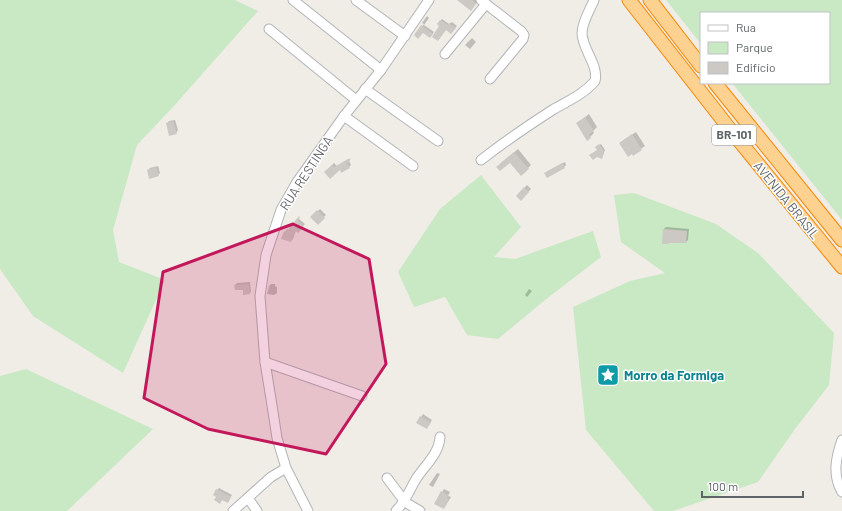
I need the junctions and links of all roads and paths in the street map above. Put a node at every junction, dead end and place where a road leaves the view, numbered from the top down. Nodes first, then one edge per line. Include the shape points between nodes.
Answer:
1 (293, 0) edge
2 (356, 0) edge
3 (594, 0) edge
4 (629, 0) edge
5 (650, 0) edge
6 (426, 1) edge
7 (484, 2) edge
8 (268, 29) dead end
9 (405, 36) junction
10 (445, 54) dead end
11 (700, 65) edge
12 (381, 70) junction
13 (490, 79) dead end
14 (716, 84) edge
15 (365, 89) junction
16 (356, 100) junction
17 (344, 116) junction
18 (438, 141) dead end
19 (481, 160) dead end
20 (413, 166) dead end
21 (842, 240) edge
22 (842, 267) edge
23 (265, 362) junction
24 (362, 396) dead end
25 (440, 437) dead end
26 (842, 440) edge
27 (286, 468) junction
28 (387, 478) dead end
29 (842, 492) edge
30 (248, 498) junction
31 (404, 502) junction
32 (233, 511) edge
33 (257, 511) edge
34 (308, 511) edge
35 (396, 511) edge
36 (420, 511) edge

1 - 12 street
2 - 9 street
3 - 19 street via 582,34 596,76 594,81
4 - 22 highway, AVENIDA BRASIL / BR-101
5 - 11 highway
6 - 9 street, RUA RESTINGA
7 - 10 street
7 - 13 street via 521,31 524,37
8 - 16 street
9 - 12 street, RUA RESTINGA
12 - 15 street, RUA RESTINGA
14 - 21 highway, AVENIDA BRASIL / BR-101
15 - 16 street, RUA RESTINGA
15 - 18 street
16 - 17 street, RUA RESTINGA
17 - 20 street
17 - 23 street, RUA RESTINGA via 297,182 272,232 260,296
23 - 24 street
23 - 27 street, RUA RESTINGA via 277,438
25 - 31 street via 437,450 419,474
26 - 29 street via 835,473
27 - 30 street via 271,477
27 - 34 street, RUA RESTINGA
28 - 31 street
30 - 32 street
30 - 33 street
31 - 35 street
31 - 36 street

